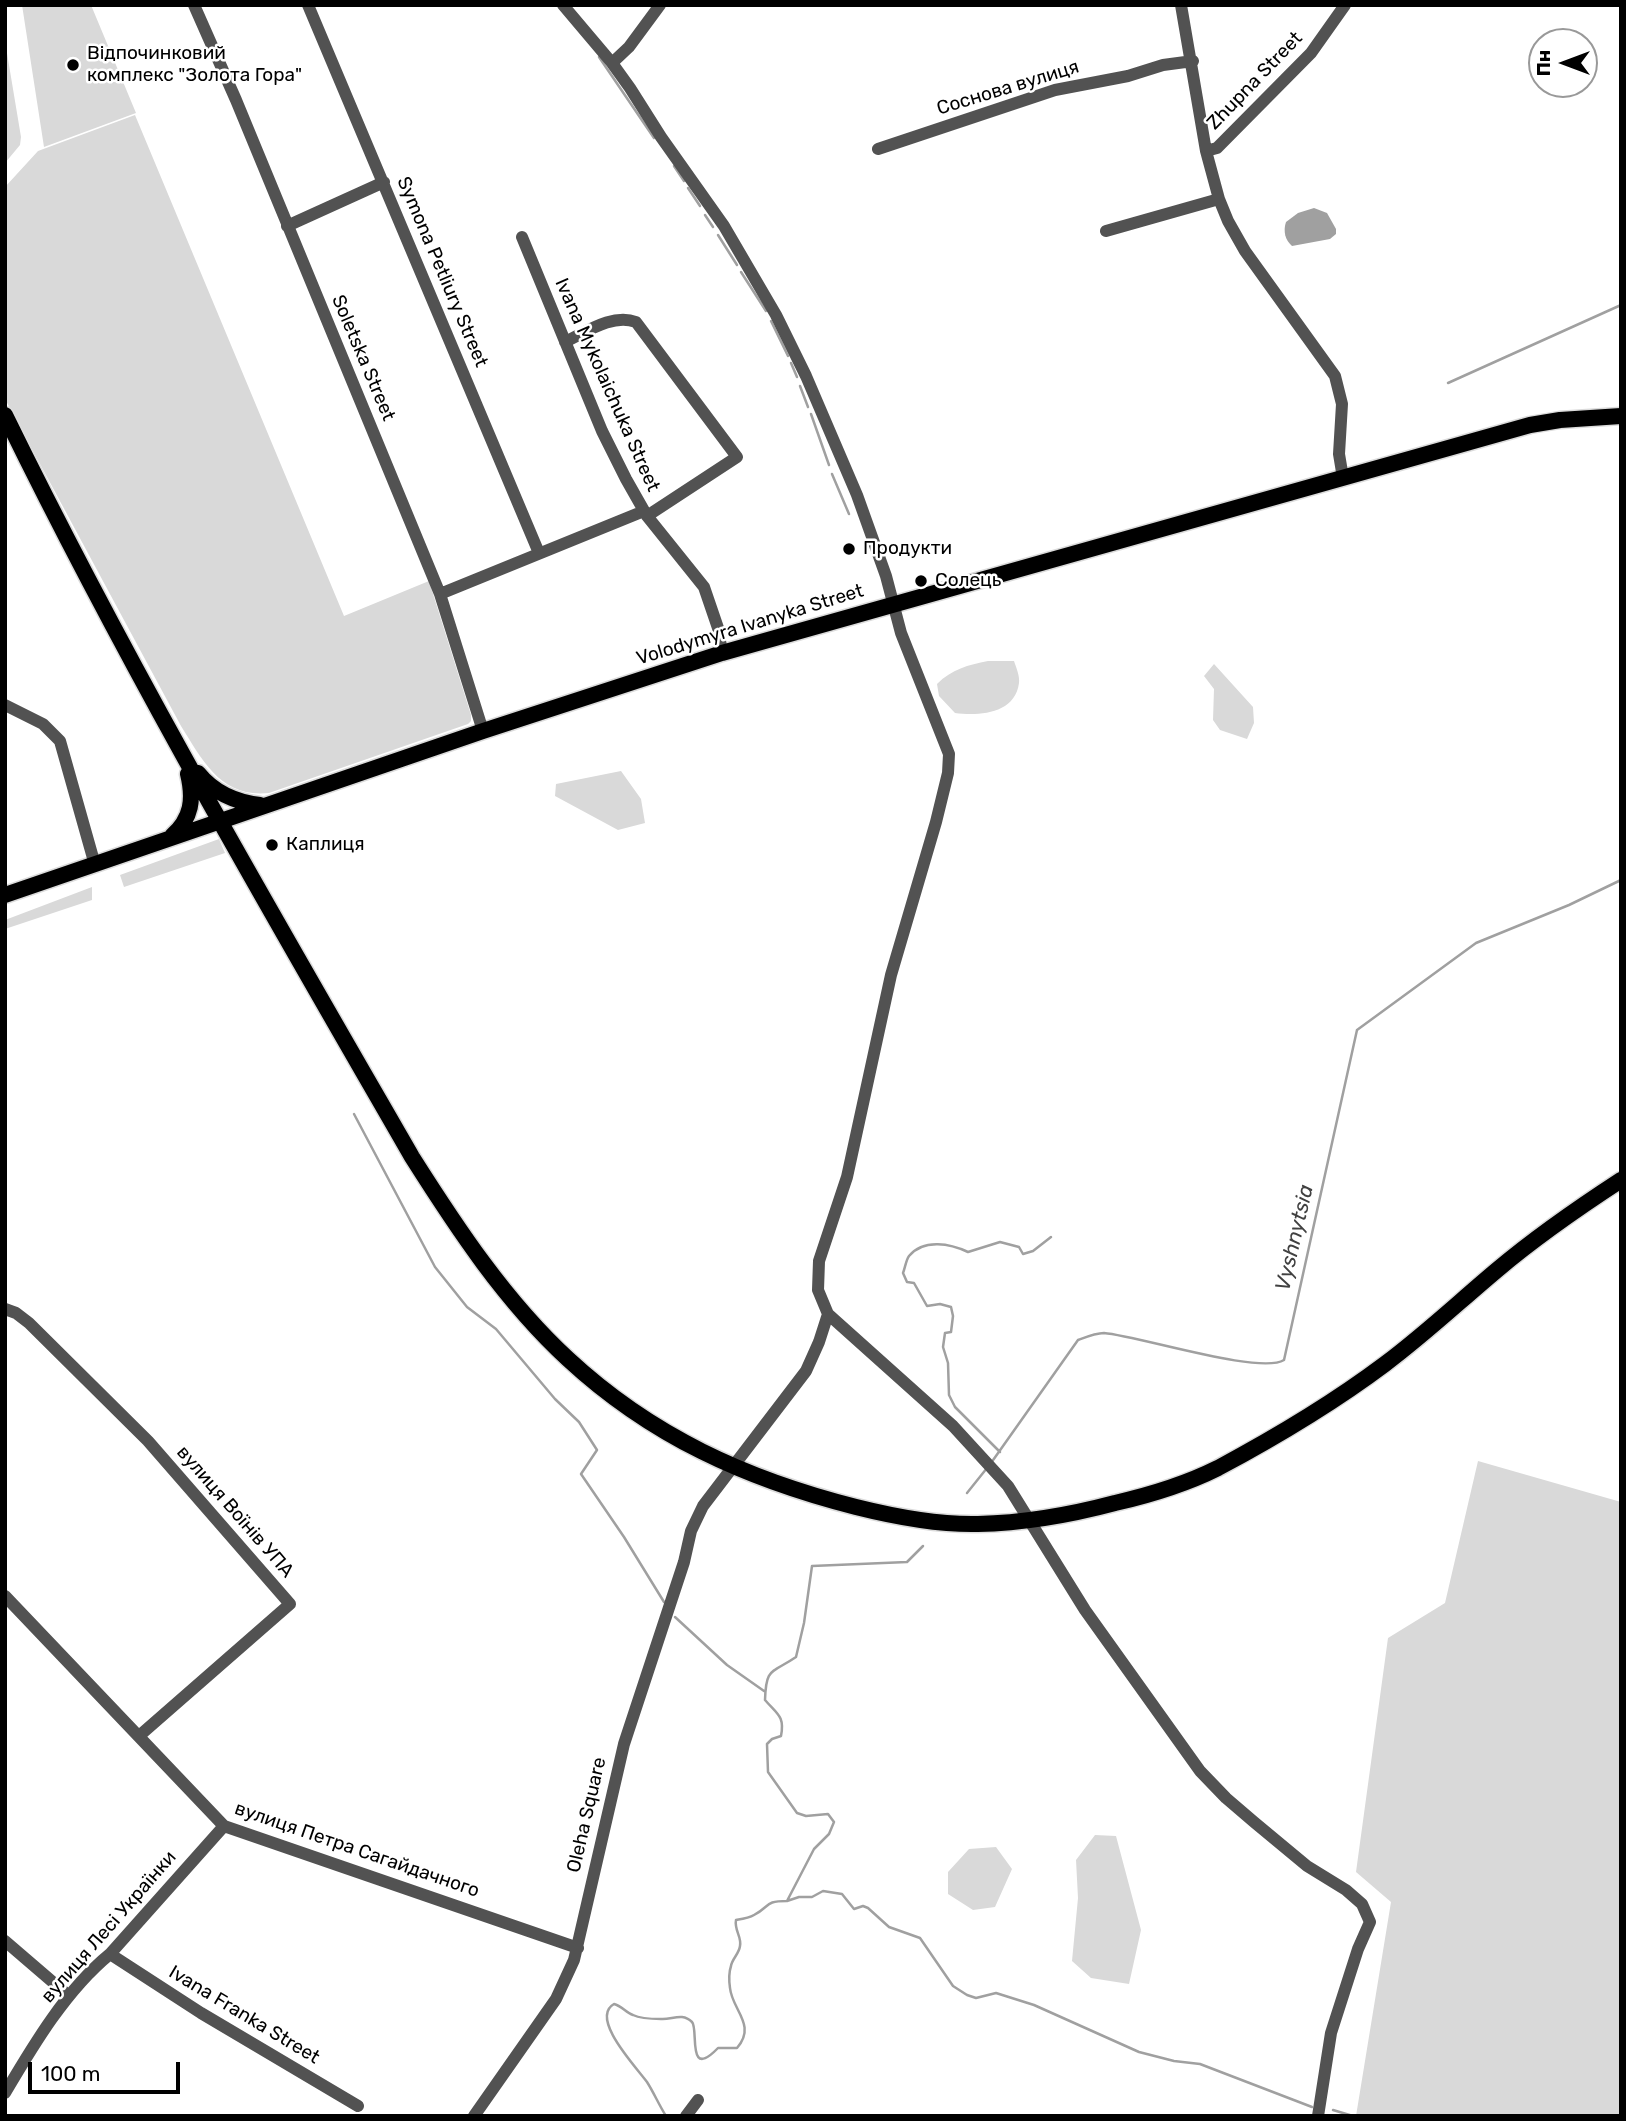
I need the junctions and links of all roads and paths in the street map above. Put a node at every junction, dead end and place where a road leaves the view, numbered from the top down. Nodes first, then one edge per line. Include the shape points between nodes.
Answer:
1 (194, 5) edge
2 (308, 5) edge
3 (564, 5) edge
4 (660, 5) edge
5 (1181, 5) edge
6 (1345, 5) edge
7 (1193, 61) junction
8 (612, 63) junction
9 (877, 149) dead end
10 (1212, 150) junction
11 (384, 182) junction
12 (1219, 199) junction
13 (287, 226) junction
14 (1105, 231) dead end
15 (522, 237) dead end
16 (565, 342) junction
17 (5, 415) edge
18 (1621, 416) edge
19 (1343, 478) junction
20 (645, 514) junction
21 (539, 553) junction
22 (440, 594) junction
23 (894, 604) junction
24 (722, 653) junction
25 (5, 705) edge
26 (483, 730) junction
27 (185, 758) junction
28 (263, 805) junction
29 (218, 820) junction
30 (167, 839) junction
31 (95, 865) junction
32 (5, 895) edge
33 (1621, 1180) edge
34 (5, 1309) edge
35 (828, 1314) junction
36 (731, 1467) junction
37 (1030, 1521) junction
38 (5, 1596) edge
39 (139, 1736) junction
40 (224, 1826) junction
41 (5, 1941) edge
42 (578, 1948) junction
43 (110, 1954) junction
44 (69, 1996) junction
45 (5, 2093) edge
46 (698, 2100) dead end
47 (358, 2106) dead end
48 (474, 2116) edge
49 (686, 2116) edge
50 (1318, 2116) edge

1 - 13 street, Soletska Street
2 - 11 street, Symona Petliury Street
3 - 8 street, Volodymyra Ivanyka Street
4 - 8 street
5 - 7 street
6 - 10 street, Zhupna Street via 1311,52
7 - 9 street, Соснова вулиця via 1055,90
7 - 10 street
8 - 23 street, Volodymyra Ivanyka Street via 724,226 776,315 857,495
10 - 12 street
11 - 13 street
11 - 21 street, Symona Petliury Street
12 - 14 street
12 - 19 street via 1245,251 1335,376 1342,404 1339,454
13 - 22 street, Soletska Street
15 - 16 street, Ivana Mykolaichuka Street
16 - 20 street, Ivana Mykolaichuka Street via 602,430
16 - 20 street via 612,321 636,322 737,457
17 - 27 main road
18 - 19 main road via 1530,425
19 - 23 main road
20 - 21 street
20 - 24 street, Ivana Mykolaichuka Street via 704,587
21 - 22 street
22 - 26 street, Soletska Street
23 - 24 main road, Volodymyra Ivanyka Street
23 - 35 street via 901,634 949,754 948,773 891,975 847,1177 819,1261 818,1290
24 - 26 main road, Volodymyra Ivanyka Street
25 - 31 street via 43,724 60,741
26 - 28 main road, Volodymyra Ivanyka Street
27 - 28 main road via 204,781 233,800
27 - 29 main road
27 - 30 main road via 191,785 189,814
28 - 29 main road, Volodymyra Ivanyka Street
29 - 30 main road, Volodymyra Ivanyka Street
29 - 36 main road via 412,1157 508,1294 566,1357 605,1391 642,1418
30 - 31 main road, Volodymyra Ivanyka Street
31 - 32 main road, Volodymyra Ivanyka Street
33 - 37 main road via 1564,1218 1387,1363 1315,1413 1188,1482
34 - 39 street, вулиця Воїнів УПА via 29,1323 148,1441 289,1604
35 - 36 street, Oleha Square via 806,1371
35 - 37 street via 953,1426 1008,1486
36 - 37 main road via 818,1497 906,1518 976,1525
36 - 42 street, Oleha Square via 691,1531 624,1744
37 - 50 street via 1084,1610 1200,1771 1307,1866 1363,1904 1370,1922 1331,2033
38 - 39 street, вулиця Петра Сагайдачного
39 - 40 street, вулиця Петра Сагайдачного
40 - 42 street, вулиця Петра Сагайдачного
40 - 43 street, вулиця Лесі Українки
41 - 44 street
42 - 48 street, Oleha Square via 556,1999
43 - 44 street, вулиця Лесі Українки
43 - 47 street, Ivana Franka Street
44 - 45 street, вулиця Лесі Українки
46 - 49 street

